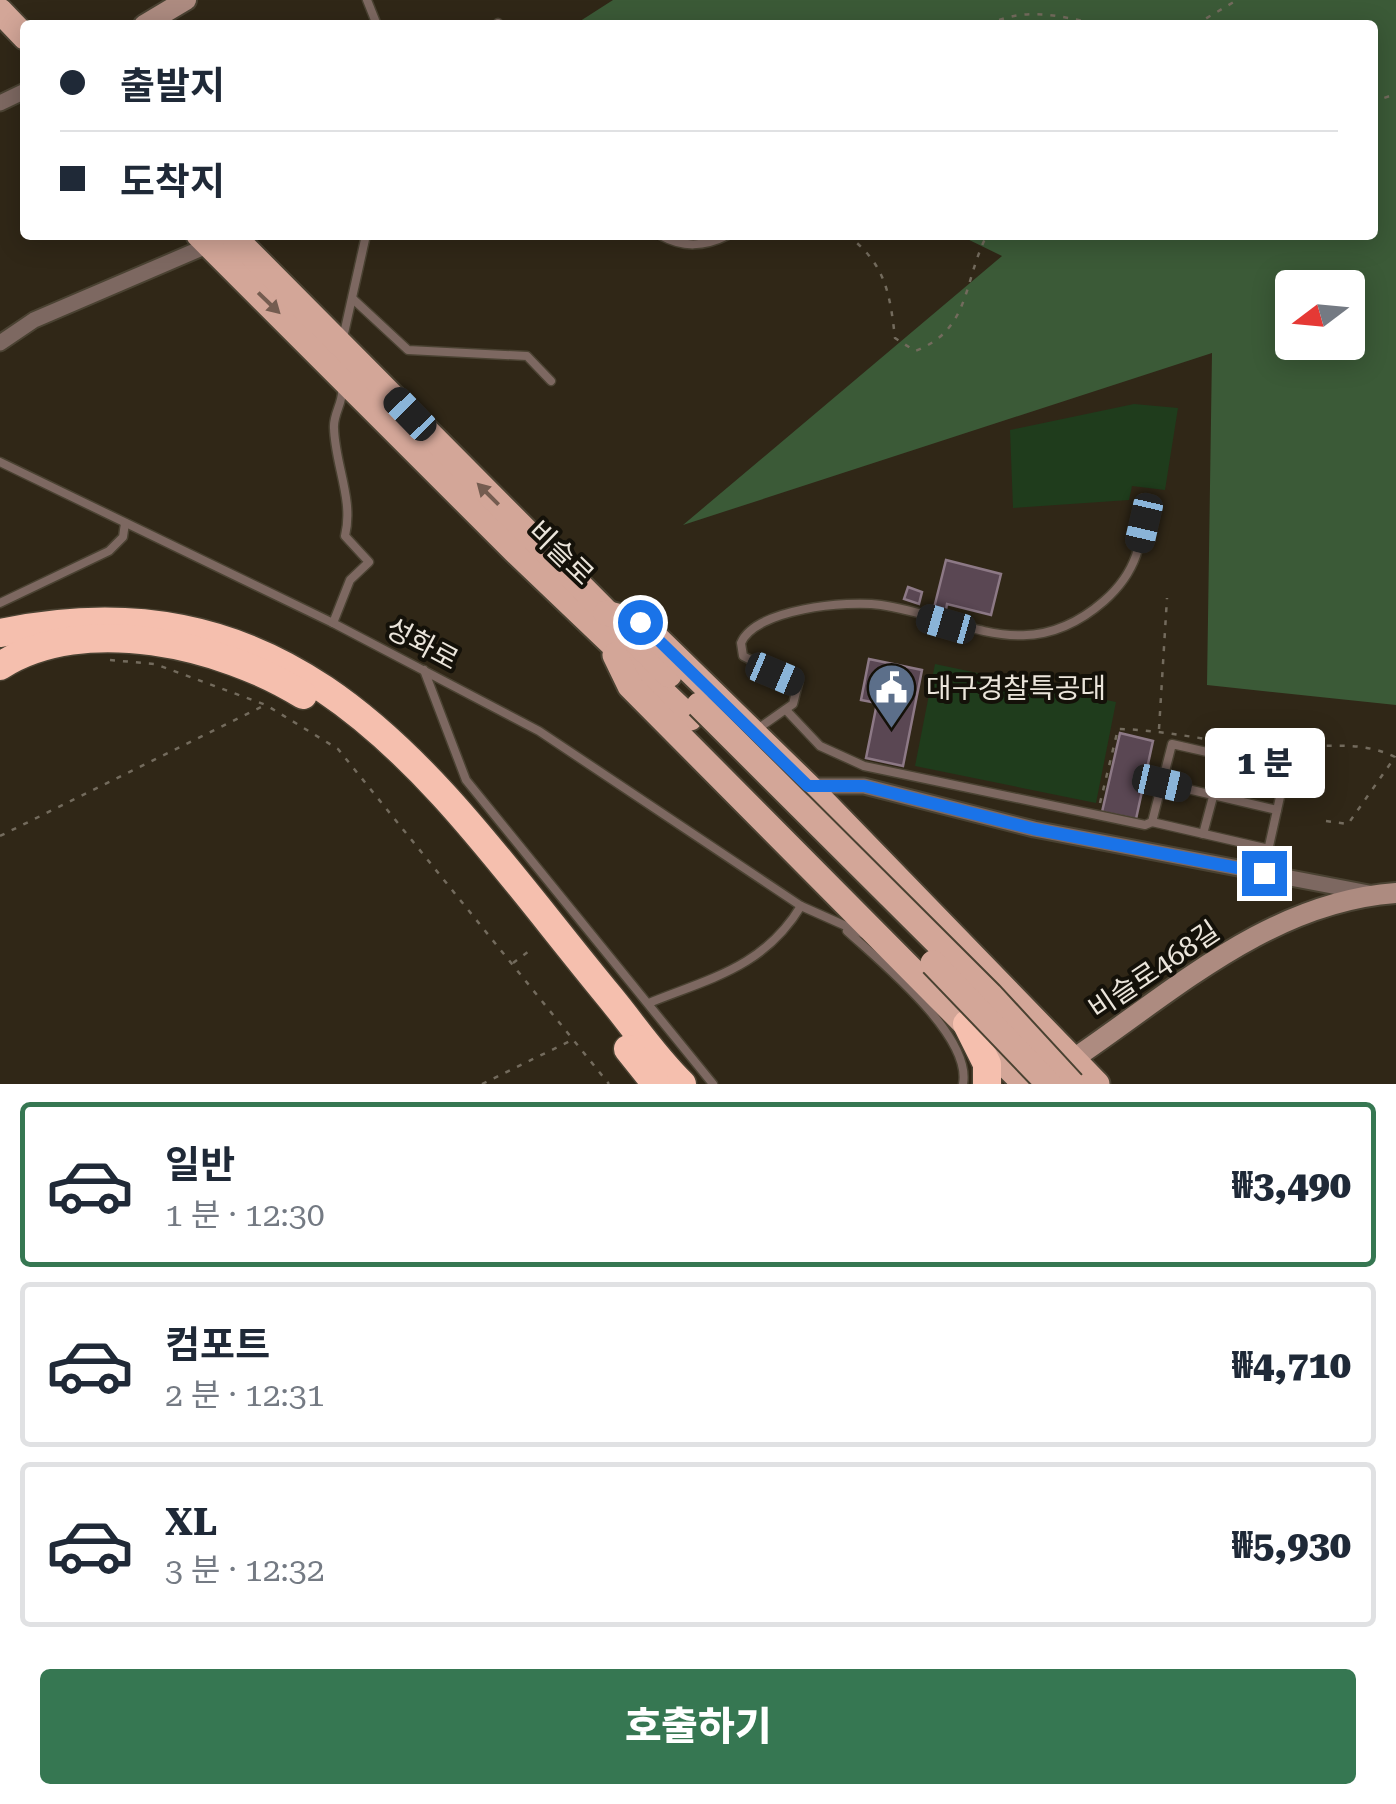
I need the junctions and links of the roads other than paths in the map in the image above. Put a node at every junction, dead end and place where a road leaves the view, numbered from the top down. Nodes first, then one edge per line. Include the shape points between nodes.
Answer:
1 (186, 0) edge
2 (0, 11) edge
3 (152, 20) edge
4 (20, 33) edge
5 (209, 240) edge
6 (215, 240) edge
7 (365, 240) edge
8 (674, 240) edge
9 (717, 240) edge
10 (354, 300) junction
11 (0, 343) edge
12 (339, 356) junction
13 (550, 380) dead end
14 (0, 462) edge
15 (1142, 499) dead end
16 (126, 523) junction
17 (0, 602) edge
18 (606, 613) junction
19 (333, 622) junction
20 (0, 633) edge
21 (610, 642) junction
22 (0, 666) edge
23 (424, 670) junction
24 (786, 710) junction
25 (694, 712) junction
26 (752, 732) junction
27 (1224, 756) junction
28 (1162, 783) junction
29 (808, 786) junction
30 (1213, 795) junction
31 (1277, 810) junction
32 (1152, 822) junction
33 (1202, 834) junction
34 (1269, 849) junction
35 (1264, 873) junction
36 (1387, 893) edge
37 (801, 906) junction
38 (846, 930) junction
39 (882, 939) junction
40 (649, 1003) junction
41 (967, 1024) junction
42 (1059, 1075) edge
43 (656, 1084) edge
44 (682, 1084) edge
45 (713, 1084) edge
46 (964, 1084) edge
47 (986, 1084) edge
48 (1025, 1084) edge
49 (1098, 1084) edge

1 - 3 main road
2 - 4 main road
5 - 11 street via 34,320
6 - 12 main road, 비슬로
7 - 10 lane
8 - 9 lane
10 - 12 lane
10 - 13 lane via 408,350 526,356
18 -> 12 main road, 비슬로
12 - 19 lane via 343,396 333,421 350,516 345,536 369,562 350,580
12 - 21 main road, 비슬로
14 - 16 lane, 성화로
15 - 24 lane via 1134,568 1090,613 1062,628 1038,635 980,634 880,605 811,608 757,623 741,643 743,656 798,684
16 - 17 lane via 123,537 108,551
16 - 19 lane, 성화로
18 - 25 main road, 비슬로
18 - 26 main road via 640,622
19 - 23 lane, 성화로
20 - 44 highway via 80,620 190,631 297,669 348,702 416,762
21 - 25 main road, 비슬로
21 - 39 main road via 630,686
22 - 43 highway via 28,648 72,641 173,646 285,684 337,717 401,772
23 - 37 lane, 성화로 via 539,731
23 - 40 lane via 466,780
24 - 26 lane
24 - 32 lane via 820,746 864,766
25 - 42 main road, 비슬로, bridge
26 - 29 main road
27 - 28 lane via 1172,744
27 - 30 lane
27 - 31 lane via 1286,770
28 - 30 lane
28 - 32 lane
29 - 35 street via 864,786 1034,829
29 - 42 main road
30 - 31 lane
30 - 33 lane
31 - 34 lane
32 - 33 lane
33 - 34 lane
34 - 35 lane
35 - 36 street
36 - 42 main road, 비슬로468길 via 1315,911 1236,946 1174,984
37 - 38 lane, 성화로
37 - 40 lane via 776,944 740,967
38 - 39 lane
38 - 46 lane via 951,1036 966,1064
39 - 41 main road
40 - 45 lane
41 - 47 highway via 986,1064
41 - 48 main road
42 - 49 main road

